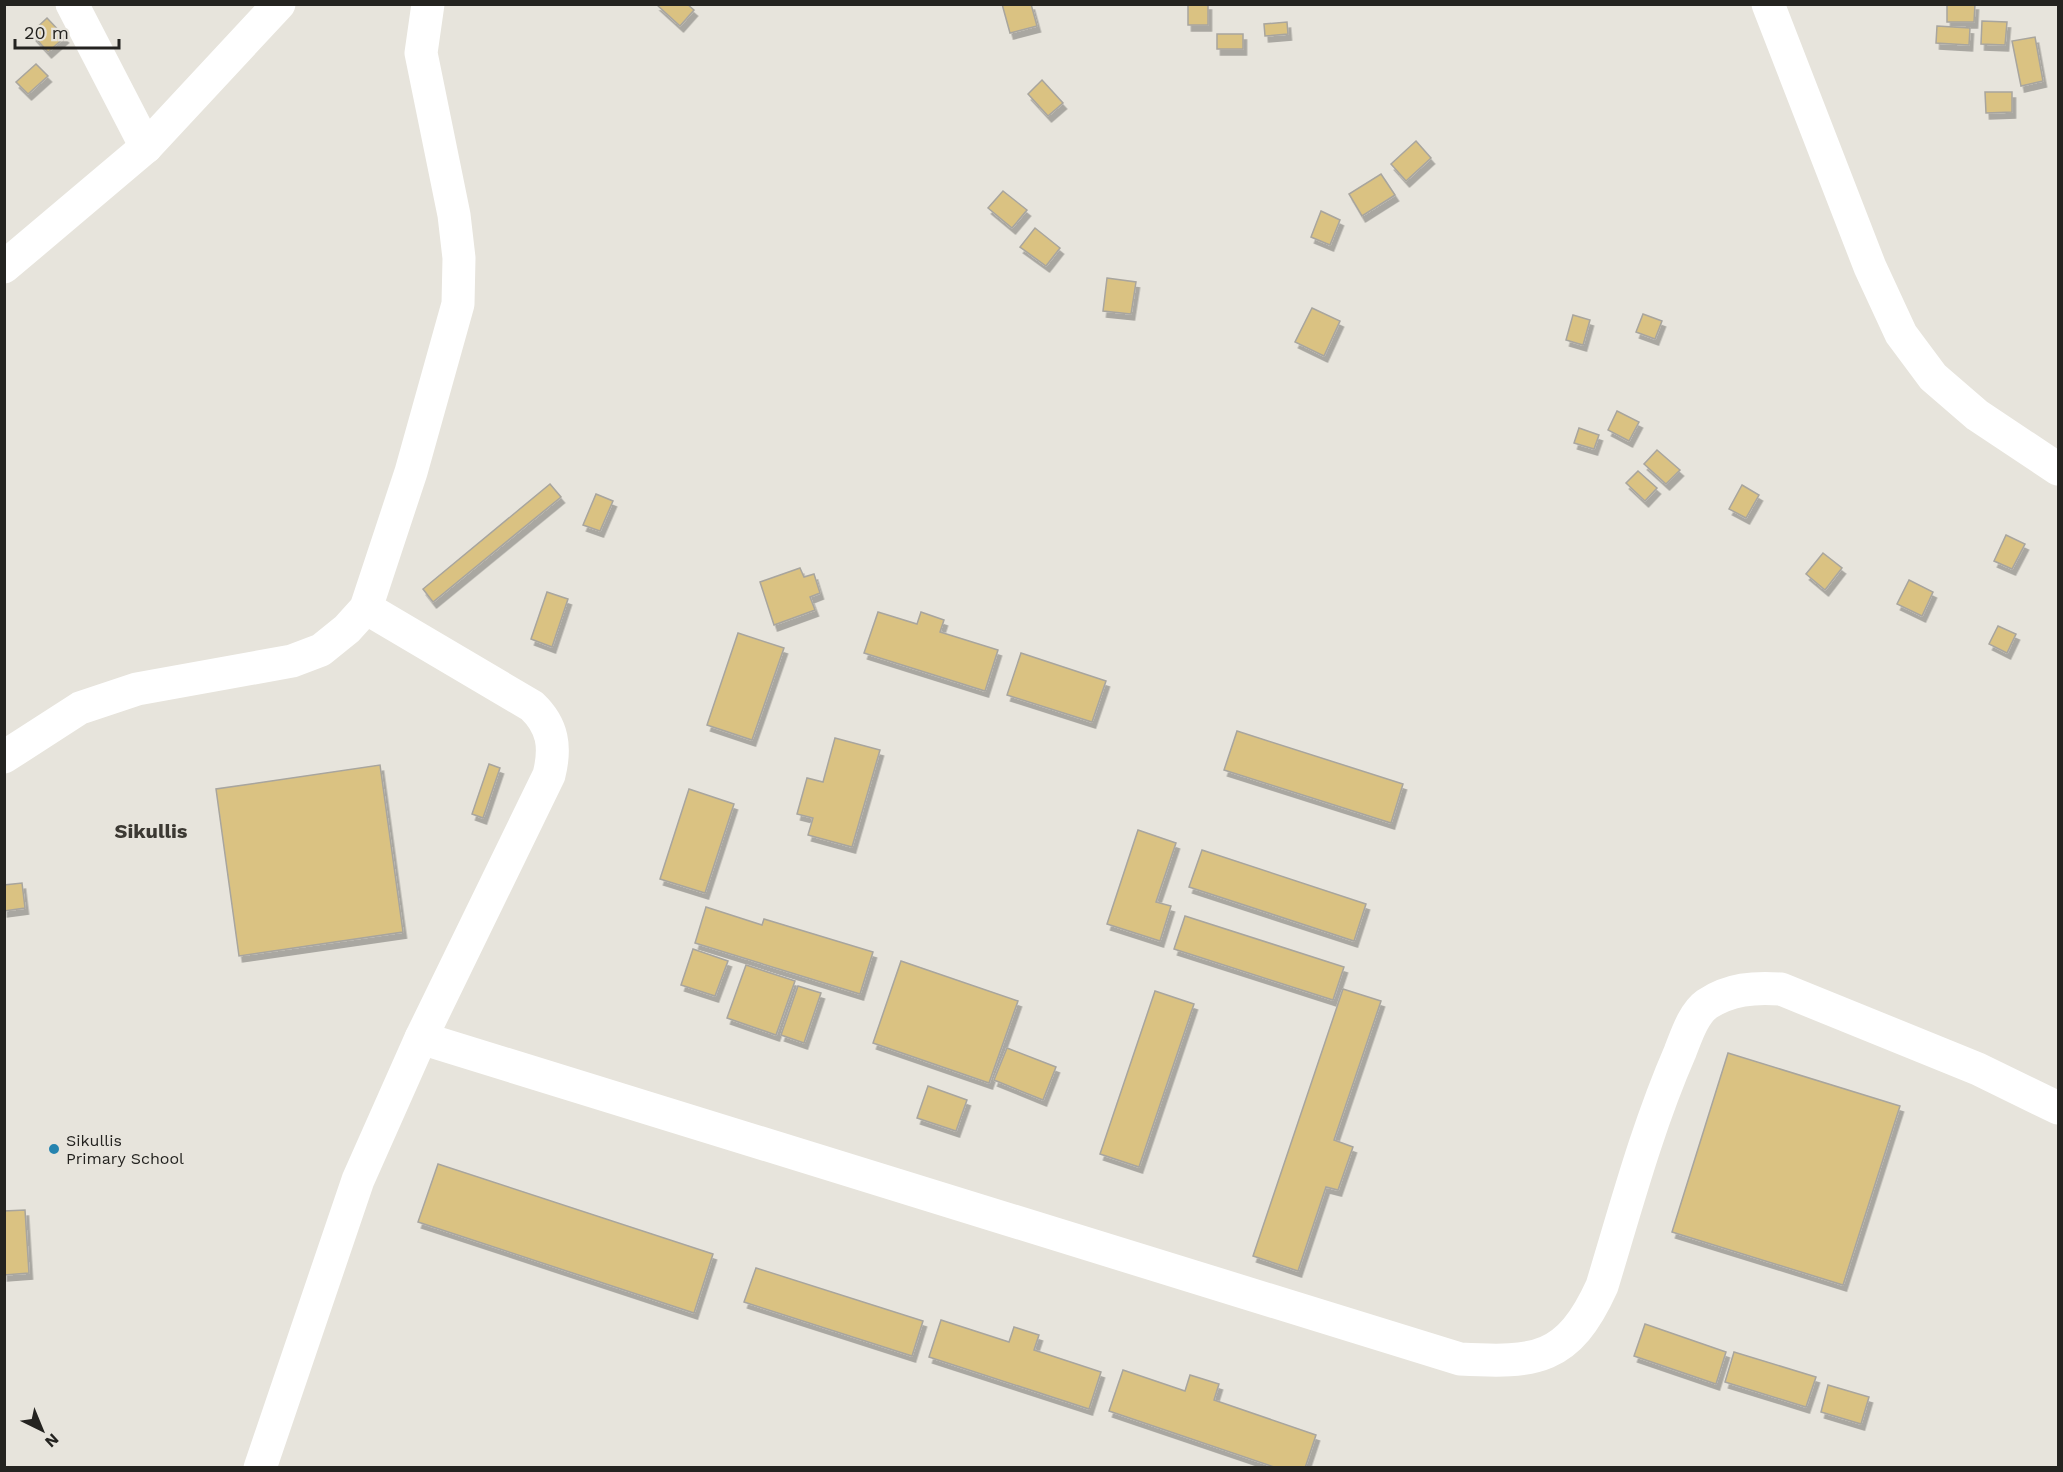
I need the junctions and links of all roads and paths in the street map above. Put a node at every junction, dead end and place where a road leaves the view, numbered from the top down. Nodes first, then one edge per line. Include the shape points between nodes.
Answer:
1 (72, 4) edge
2 (279, 4) edge
3 (428, 4) edge
4 (1768, 4) edge
5 (146, 147) junction
6 (4, 267) edge
7 (2058, 469) edge
8 (366, 608) junction
9 (4, 757) edge
10 (421, 1038) junction
11 (2058, 1108) edge
12 (260, 1467) edge

1 - 5 street
2 - 5 street
3 - 8 street via 421,53 454,215 459,258 458,304 411,472
4 - 7 street via 1870,267 1901,334 1934,377 1968,408
5 - 6 street
8 - 9 street via 321,650 292,661 137,689 80,708
8 - 10 street via 532,706 549,728 553,743 549,775
10 - 11 street via 1471,1360 1542,1356 1570,1337 1590,1312 1602,1286 1654,1111 1690,1026 1705,1005 1730,993 1752,987 1781,989 1978,1069
10 - 12 street via 358,1180

